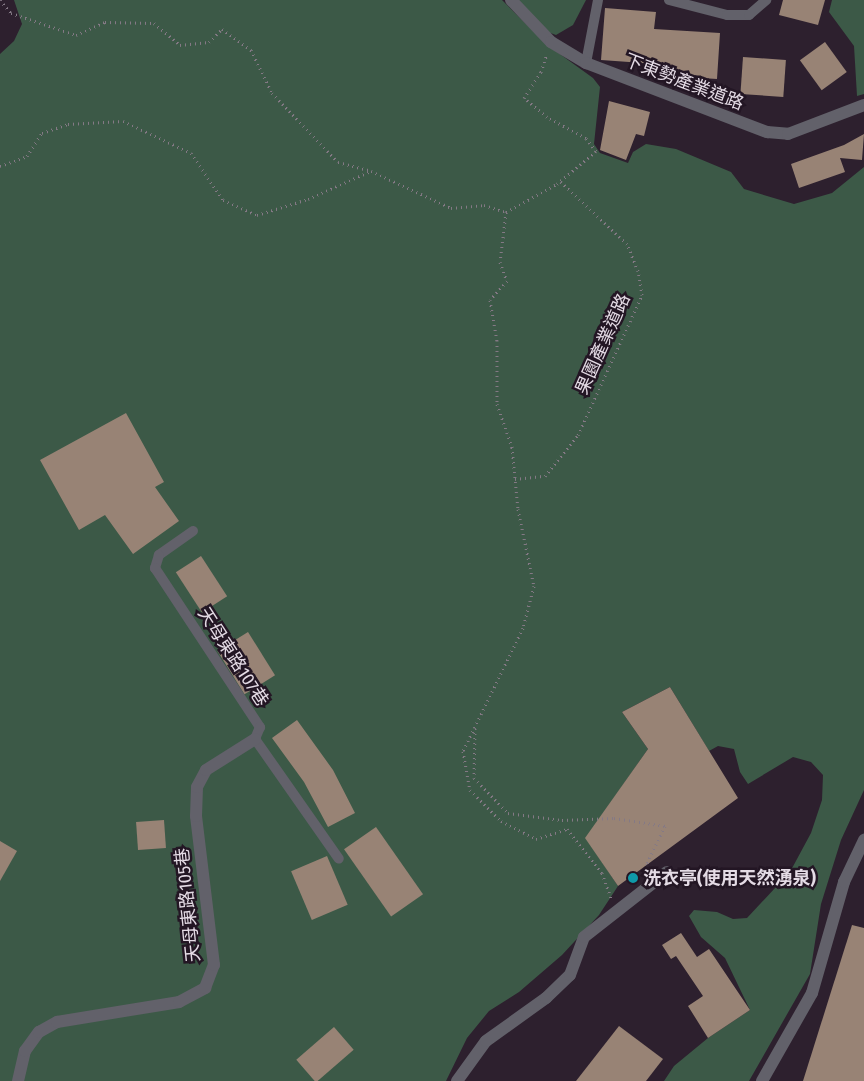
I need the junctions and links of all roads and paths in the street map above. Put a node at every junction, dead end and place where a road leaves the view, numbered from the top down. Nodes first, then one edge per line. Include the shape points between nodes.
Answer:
1 (0, 0) edge
2 (511, 0) edge
3 (598, 0) edge
4 (669, 0) edge
5 (766, 0) edge
6 (552, 42) junction
7 (586, 63) junction
8 (864, 106) edge
9 (0, 166) edge
10 (371, 171) junction
11 (561, 182) junction
12 (506, 212) junction
13 (515, 479) junction
14 (193, 532) dead end
15 (475, 725) junction
16 (255, 740) junction
17 (864, 840) edge
18 (339, 859) dead end
19 (667, 872) dead end
20 (650, 882) junction
21 (610, 916) junction
22 (18, 1081) edge
23 (457, 1081) edge
24 (762, 1081) edge

1 - 10 path via 11,13 76,35 105,22 154,23 180,45 209,42 222,29 250,50 272,93 338,162
2 - 6 street, 下東勢產業道路
3 - 7 lane
4 - 5 lane via 727,15 750,15
6 - 7 street, 下東勢產業道路
6 - 11 path via 541,72 524,98 547,117 586,138 596,151
7 - 8 street, 下東勢產業道路 via 767,132 788,134
9 - 10 path via 27,156 42,134 50,130 68,124 123,121 190,153 223,200 257,215 308,199
10 - 12 path via 451,208 484,205
11 - 12 path
11 - 13 path, 果園產業道路 via 627,244 637,266 642,295 578,435 545,476
12 - 13 path via 500,262 506,281 490,300 497,341 497,404 512,448
13 - 15 path via 534,586 523,628
14 - 16 lane, 天母東路107巷 via 159,555 155,568 260,727
15 - 20 path via 474,778 508,813 562,820 614,818 665,826 647,863
15 - 21 path via 462,751 470,790 501,821 536,840 567,829 602,874 611,898
16 - 18 lane
16 - 22 street, 天母東路105巷 via 206,770 197,787 196,816 214,965 205,988 179,1002 57,1022 39,1032 25,1051
17 - 24 street via 844,882 812,993
19 - 20 street
20 - 21 street
21 - 23 street via 584,937 570,974 546,998 486,1041

